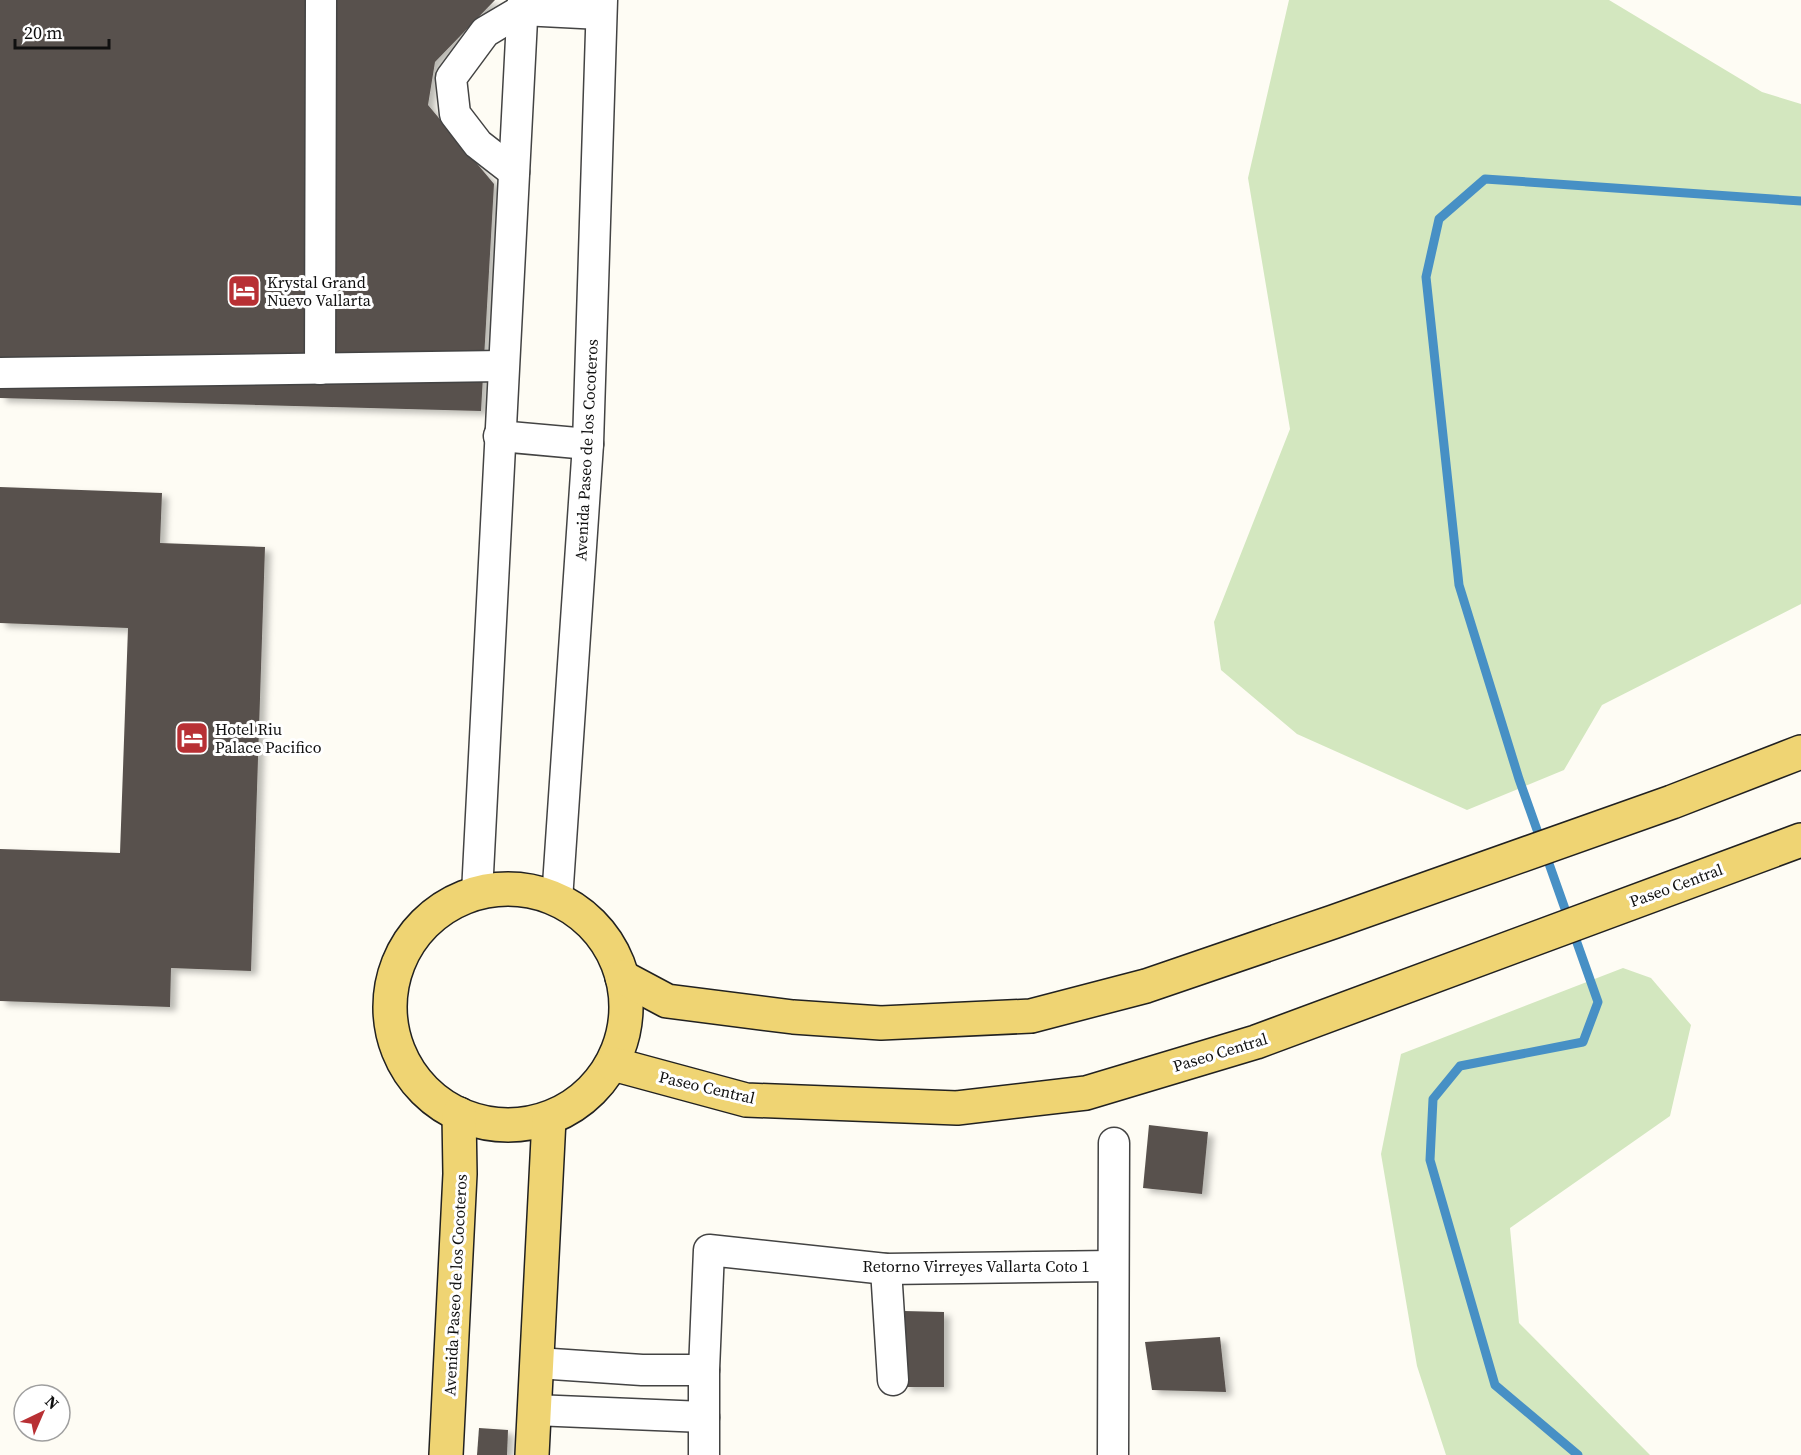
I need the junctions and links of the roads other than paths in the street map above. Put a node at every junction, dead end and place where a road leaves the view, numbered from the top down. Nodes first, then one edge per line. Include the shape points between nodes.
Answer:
1 (321, 0) edge
2 (523, 5) edge
3 (602, 7) edge
4 (514, 172) junction
5 (502, 366) junction
6 (320, 369) junction
7 (0, 373) edge
8 (499, 436) junction
9 (588, 444) junction
10 (1801, 752) edge
11 (1801, 840) edge
12 (477, 893) junction
13 (557, 900) junction
14 (622, 977) junction
15 (613, 1064) junction
16 (459, 1114) junction
17 (549, 1119) junction
18 (1114, 1143) dead end
19 (1112, 1266) junction
20 (886, 1269) junction
21 (537, 1363) junction
22 (704, 1370) junction
23 (892, 1380) dead end
24 (534, 1410) junction
25 (704, 1417) junction
26 (446, 1455) edge
27 (532, 1455) edge
28 (704, 1455) edge
29 (1113, 1455) edge

1 - 6 street
2 - 3 street
2 - 4 street
2 - 4 street via 485,32 451,78 455,114 478,144
3 - 9 street, Avenida Paseo de los Cocoteros
4 - 5 street
5 - 6 street
5 - 8 street
6 - 7 street
8 - 9 street
8 - 12 street
9 - 13 street, Avenida Paseo de los Cocoteros
10 - 14 main road via 1671,802 1146,986 1031,1016 881,1023 793,1017 667,1001
11 - 15 main road, Paseo Central via 1256,1042 1086,1092 957,1108 746,1100
12 - 13 main road via 517,889
12 - 16 main road via 437,912 407,945 394,975 389,1007 394,1040 408,1070 429,1095
13 - 14 main road via 586,918 609,945
14 - 15 main road via 627,1006 623,1036
15 - 17 main road via 596,1087 574,1106
16 - 17 main road via 502,1126
16 - 26 main road, Avenida Paseo de los Cocoteros via 460,1174
17 - 21 main road
18 - 19 street, Retorno Virreyes Vallarta Coto 1
19 - 20 street, Retorno Virreyes Vallarta Coto 1
19 - 29 street, Retorno Virreyes Vallarta Coto 1
20 - 22 street, Retorno Virreyes Vallarta Coto 1 via 709,1250
20 - 23 street
21 - 22 street
21 - 24 main road
22 - 25 street, Retorno Virreyes Vallarta Coto 1
24 - 25 street
24 - 27 main road
25 - 28 street, Retorno Virreyes Vallarta Coto 1

